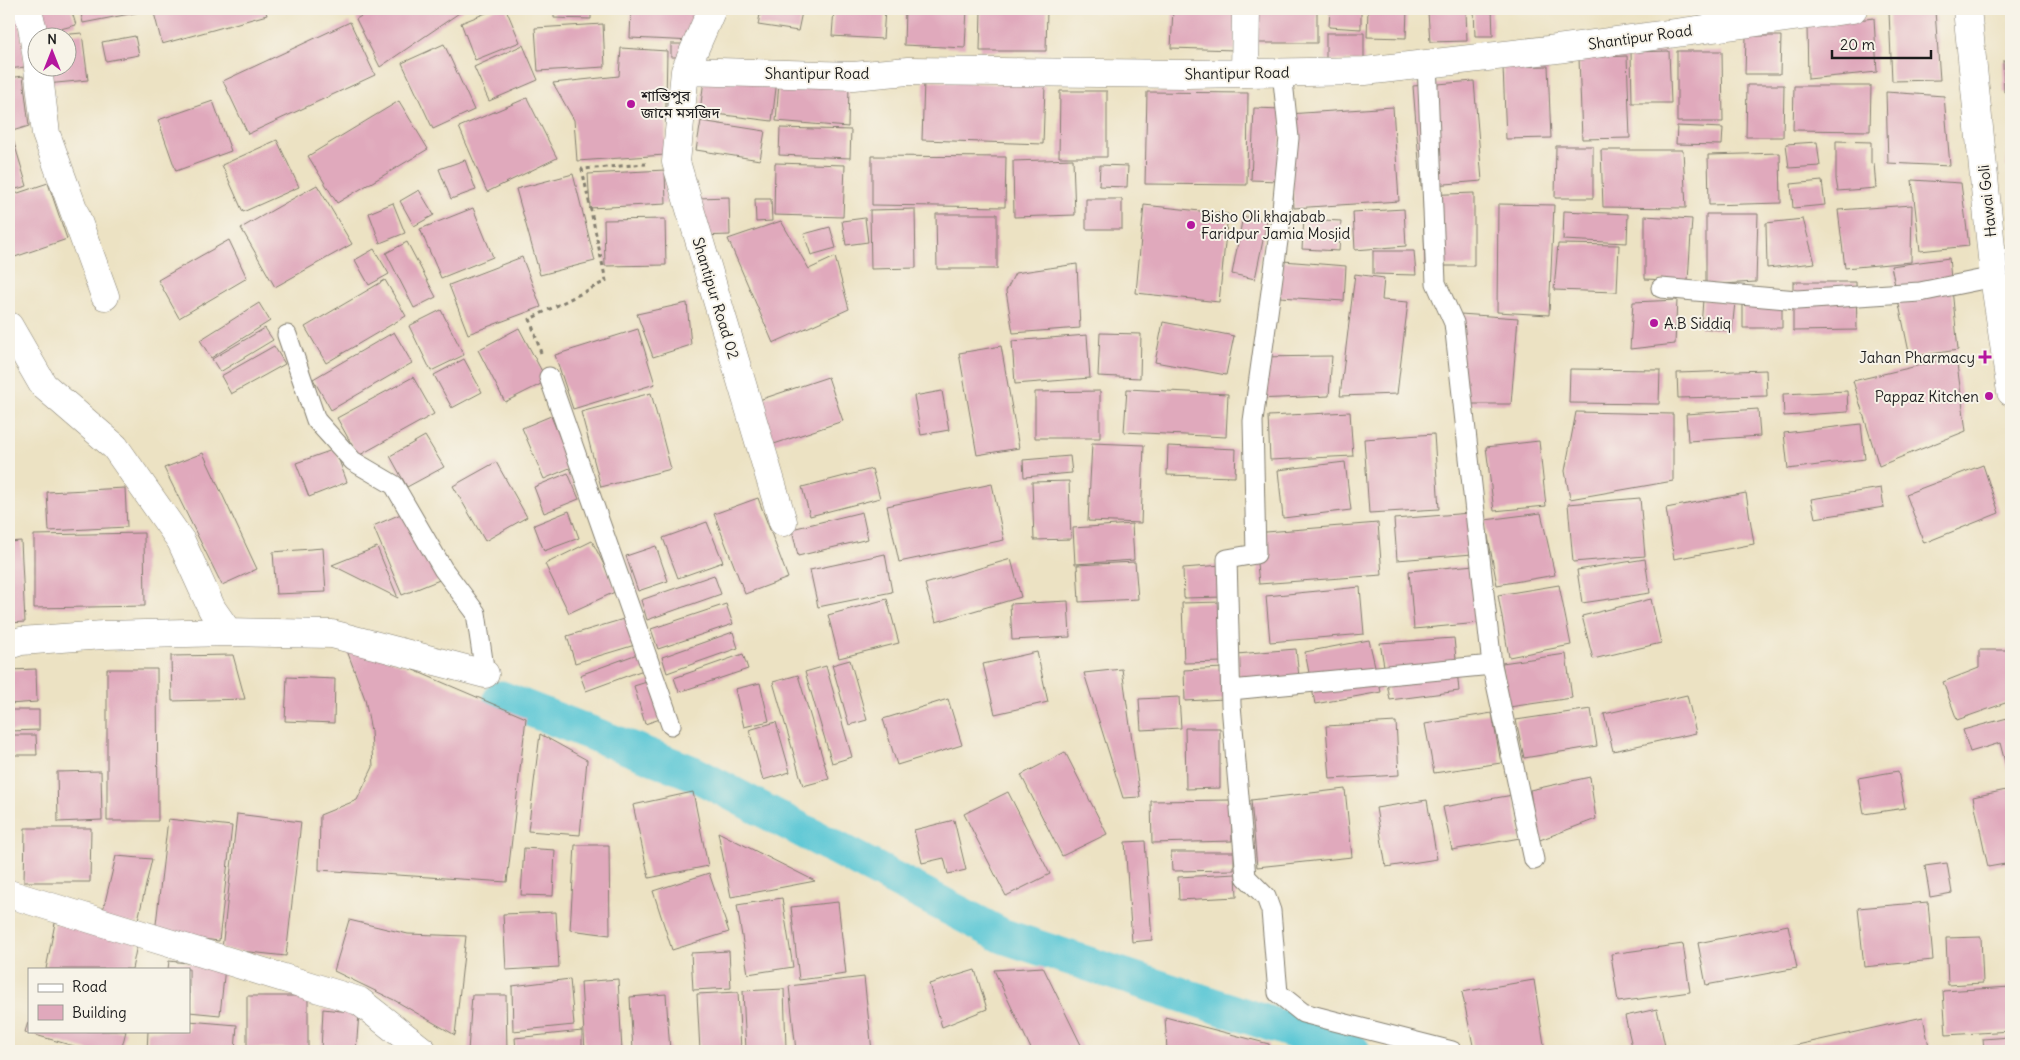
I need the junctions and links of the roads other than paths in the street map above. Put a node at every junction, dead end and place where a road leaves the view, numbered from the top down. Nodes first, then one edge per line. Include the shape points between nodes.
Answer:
1 (28, 9) edge
2 (712, 9) edge
3 (1246, 9) edge
4 (1853, 9) edge
5 (1967, 9) edge
6 (32, 28) edge
7 (1427, 64) junction
8 (685, 71) junction
9 (1282, 72) junction
10 (1245, 73) junction
11 (39, 78) edge
12 (1994, 277) junction
13 (1661, 288) dead end
14 (105, 296) dead end
15 (9, 326) edge
16 (287, 335) dead end
17 (549, 377) road end
18 (2011, 392) edge
19 (783, 522) dead end
20 (228, 632) junction
21 (9, 645) edge
22 (1492, 665) junction
23 (485, 674) joint
24 (1231, 690) junction
25 (671, 725) dead end
26 (1534, 860) dead end
27 (9, 894) edge
28 (423, 1051) edge
29 (1452, 1051) edge

1 - 6 street
2 - 8 street
3 - 10 street
4 - 7 street, Shantipur Road
5 - 12 street, Hawai Goli
7 - 9 street, Shantipur Road via 1365,70
7 - 22 lane via 1436,283 1454,323
8 - 10 street, Shantipur Road via 853,76 908,70
8 - 19 street, Shantipur Road 02 via 676,162
9 - 10 street, Shantipur Road
9 - 24 lane via 1289,138 1254,421 1256,554 1227,559
11 - 14 street via 46,134
12 - 13 lane via 1920,292 1797,300
12 - 18 street, Hawai Goli
15 - 20 street via 43,385 115,447 181,541 212,609
16 - 23 lane via 316,420 353,461 394,485 442,569 476,613
17 - 25 lane
20 - 21 street via 103,635 21,641
20 - 23 street via 332,634
22 - 24 lane
22 - 26 lane
24 - 29 lane via 1246,877 1266,898 1271,911 1278,993 1303,1013
27 - 28 street via 358,1001

